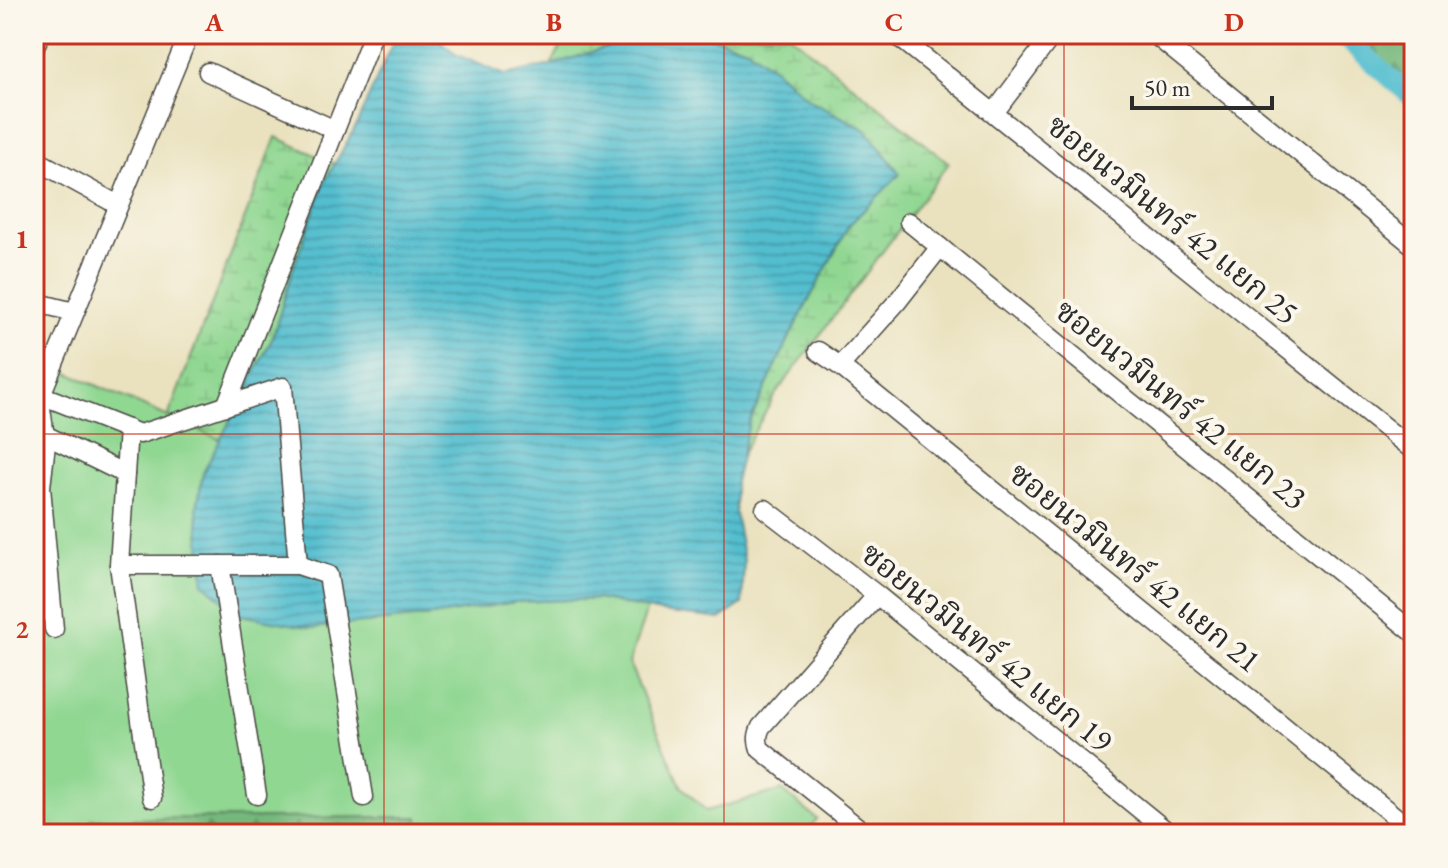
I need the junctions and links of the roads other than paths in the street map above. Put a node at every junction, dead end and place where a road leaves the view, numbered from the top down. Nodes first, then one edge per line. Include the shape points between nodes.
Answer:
1 (40, 34) edge
2 (189, 34) edge
3 (373, 34) edge
4 (895, 34) edge
5 (1053, 34) edge
6 (1154, 34) edge
7 (34, 49) edge
8 (208, 72) dead end
9 (994, 113) junction
10 (335, 130) junction
11 (34, 159) edge
12 (118, 205) junction
13 (909, 222) dead end
14 (1414, 246) edge
15 (940, 247) junction
16 (34, 302) edge
17 (74, 312) junction
18 (818, 351) dead end
19 (840, 366) junction
20 (41, 395) junction
21 (226, 406) junction
22 (128, 429) junction
23 (45, 435) junction
24 (1414, 451) edge
25 (38, 470) edge
26 (125, 474) junction
27 (765, 509) dead end
28 (119, 565) junction
29 (220, 565) junction
30 (298, 565) junction
31 (877, 595) junction
32 (54, 629) dead end
33 (1414, 633) edge
34 (257, 795) dead end
35 (364, 797) dead end
36 (152, 798) dead end
37 (1414, 832) edge
38 (866, 834) edge
39 (1170, 834) edge

1 - 7 street
2 - 12 street
3 - 10 street
4 - 9 street, ซอยนวมินทร์ 42 แยก 25
5 - 9 street
6 - 14 street
8 - 10 street
9 - 24 street, ซอยนวมินทร์ 42 แยก 25
10 - 21 street
11 - 12 street
12 - 17 street
13 - 15 street, ซอยนวมินทร์ 42 แยก 23
15 - 19 street
15 - 33 street, ซอยนวมินทร์ 42 แยก 23
16 - 17 street
17 - 20 street
18 - 19 street, ซอยนวมินทร์ 42 แยก 21
19 - 37 street, ซอยนวมินทร์ 42 แยก 21
20 - 22 street
20 - 23 street
21 - 22 street via 140,434
21 - 30 street via 283,387
22 - 26 street
23 - 25 street
23 - 26 street
25 - 32 street
26 - 28 street
27 - 31 street, ซอยนวมินทร์ 42 แยก 19
28 - 29 street
28 - 36 street
29 - 30 street
29 - 34 street
30 - 35 street via 328,575
31 - 38 street via 757,735 760,749
31 - 39 street, ซอยนวมินทร์ 42 แยก 19

